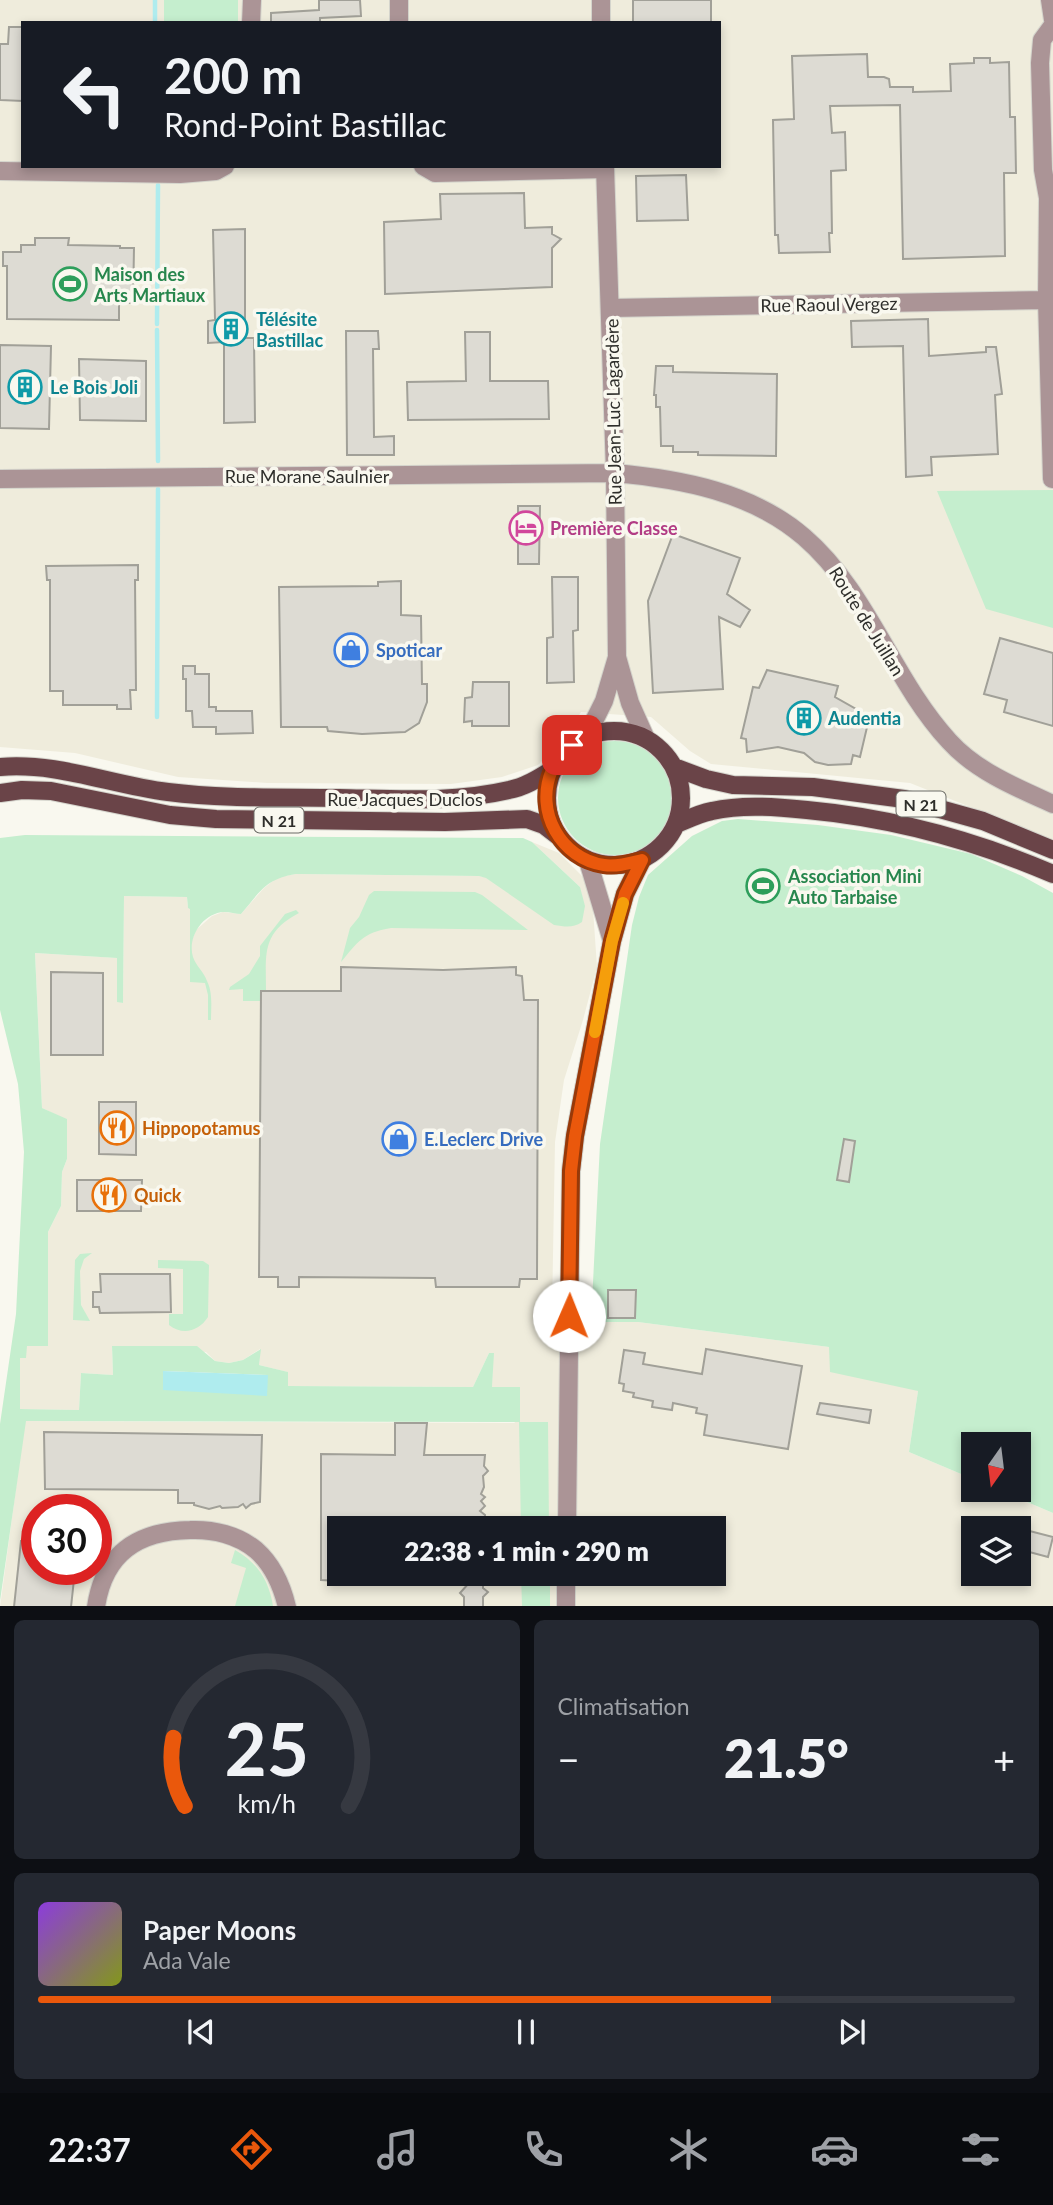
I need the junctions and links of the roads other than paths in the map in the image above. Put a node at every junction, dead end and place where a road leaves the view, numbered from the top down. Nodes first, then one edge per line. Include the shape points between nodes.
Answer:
1 (251, 0) edge
2 (398, 0) edge
3 (601, 0) edge
4 (1051, 0) edge
5 (251, 21) edge
6 (399, 21) edge
7 (601, 21) edge
8 (1053, 22) edge
9 (1053, 113) edge
10 (1042, 132) junction
11 (221, 168) edge
12 (426, 168) edge
13 (605, 168) edge
14 (0, 171) edge
15 (1050, 192) edge
16 (1047, 300) junction
17 (610, 308) junction
18 (615, 472) junction
19 (0, 479) edge
20 (1052, 480) edge
21 (617, 657) junction
22 (586, 737) junction
23 (646, 739) junction
24 (0, 766) edge
25 (674, 767) junction
26 (552, 769) junction
27 (0, 793) edge
28 (1053, 804) edge
29 (677, 824) junction
30 (557, 835) junction
31 (1053, 850) edge
32 (642, 860) junction
33 (588, 861) junction
34 (1053, 874) edge
35 (612, 941) junction
36 (567, 1516) edge
37 (566, 1586) edge
38 (96, 1606) edge
39 (287, 1606) edge
40 (566, 1606) edge

1 - 5 street
2 - 6 street
3 - 7 street
4 - 8 street
8 - 10 street via 1042,40
9 - 10 street
10 - 15 street
11 - 14 street via 180,174
12 - 13 street via 435,173
13 - 17 street, Rue Jean-Luc Lagardère
15 - 16 street
16 - 17 street, Rue Raoul Vergez
16 - 20 street
17 - 18 street, Rue Jean-Luc Lagardère
18 - 19 street, Rue Morane Saulnier
18 - 21 street, Rue Jean-Luc Lagardère
18 - 28 street, Route de Juillan via 710,488 774,516 803,536 829,561 917,701 950,743 1011,786
21 - 22 street, Rue Jean-Luc Lagardère via 604,701
21 - 23 street, Rue Jean-Luc Lagardère
22 - 23 main road via 606,731
22 - 26 main road via 572,745
23 - 25 main road
24 - 26 main road, Rue Jacques Duclos / N 21 via 50,767 178,793 416,799 510,790
25 - 29 main road via 680,785
25 - 31 main road, N 21 via 733,785 813,787 904,799 983,821
26 - 30 main road via 546,803
27 - 30 main road, Rue Jacques Duclos / N 21 via 51,791 216,819 527,819
29 - 32 main road via 663,845
29 - 34 main road, N 21 via 734,807 836,813 953,836
30 - 33 main road
32 - 33 main road via 606,866
32 - 35 street via 625,894
33 - 35 street
35 - 36 street via 571,1171
37 - 40 street
38 - 39 street via 110,1565 136,1541 153,1534 204,1529 233,1536 255,1549 270,1565

